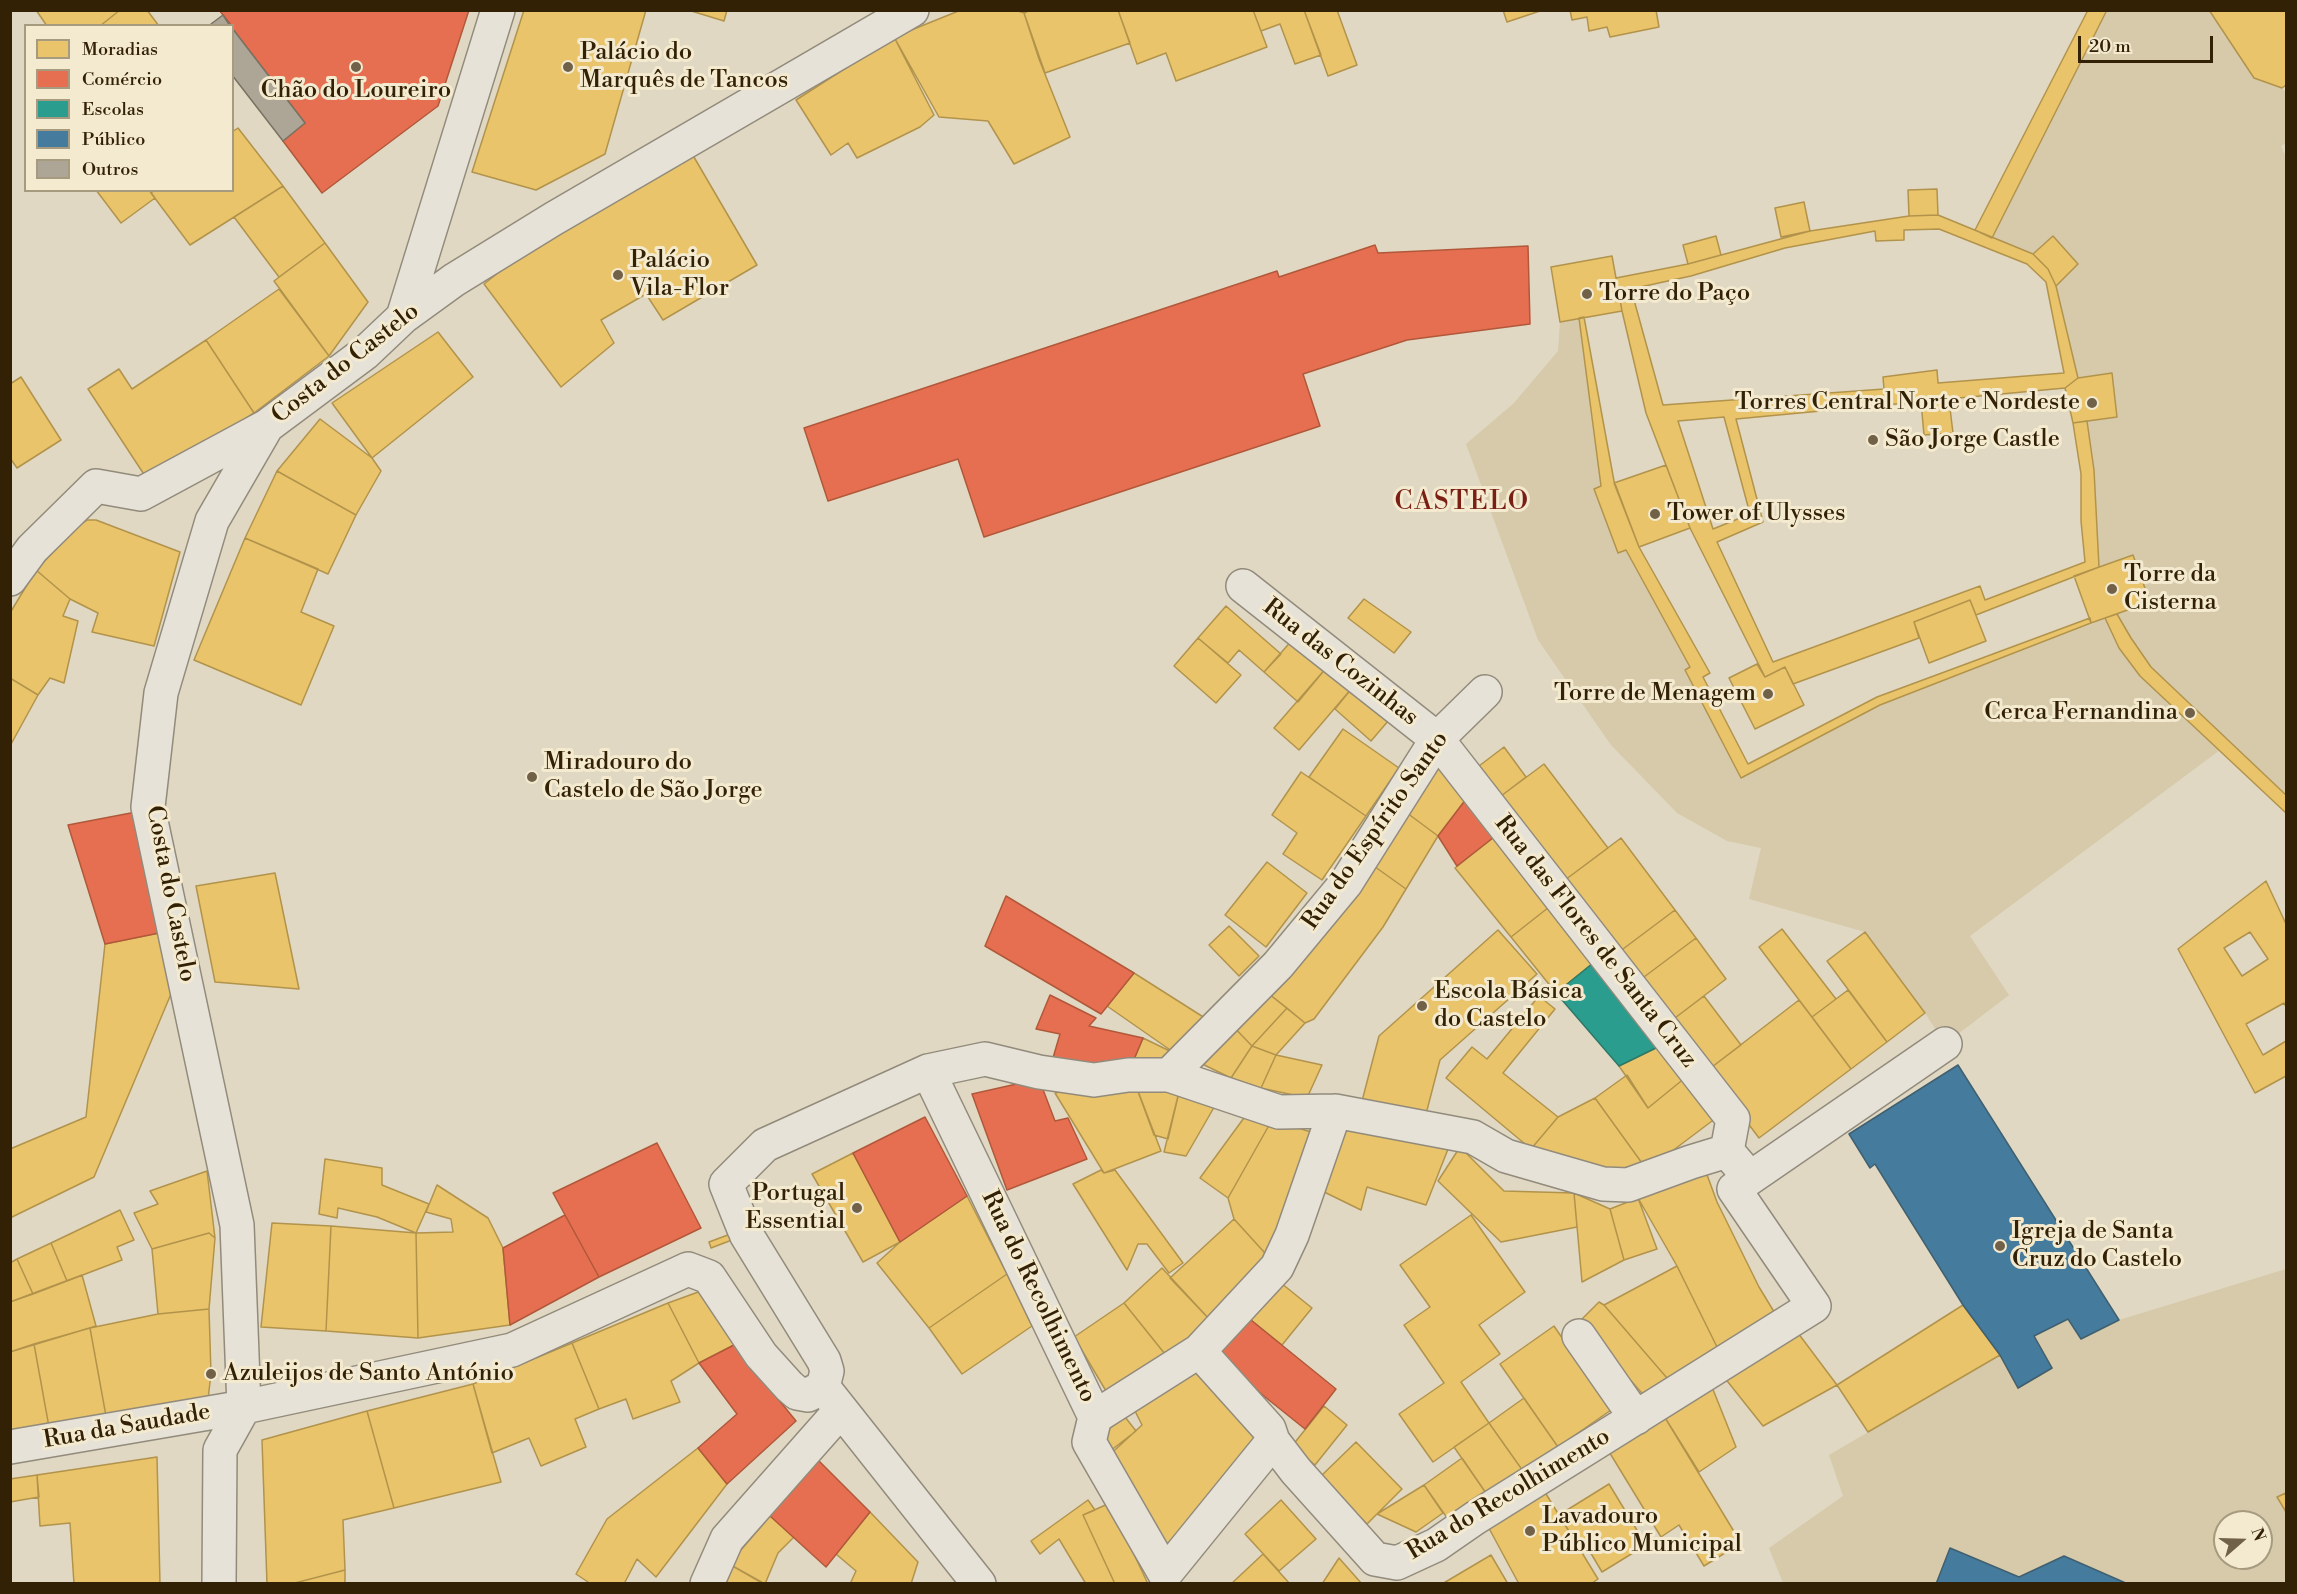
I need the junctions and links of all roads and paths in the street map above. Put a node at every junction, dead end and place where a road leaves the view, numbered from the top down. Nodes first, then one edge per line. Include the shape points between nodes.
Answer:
1 (498, 10) edge
2 (912, 10) edge
3 (403, 317) junction
4 (267, 426) junction
5 (10, 579) edge
6 (1243, 586) dead end
7 (1485, 692) dead end
8 (1437, 739) junction
9 (1946, 1044) dead end
10 (928, 1071) junction
11 (1169, 1075) junction
12 (1335, 1111) junction
13 (1728, 1151) junction
14 (1750, 1178) junction
15 (1579, 1336) dead end
16 (1199, 1351) junction
17 (832, 1398) junction
18 (244, 1407) junction
19 (1095, 1417) junction
20 (1636, 1418) junction
21 (1273, 1441) junction
22 (10, 1447) edge
23 (966, 1577) edge
24 (219, 1584) edge
25 (707, 1584) edge

1 - 3 street
2 - 3 street, Costa do Castelo via 553,219 454,280
3 - 4 street, Costa do Castelo via 365,353
4 - 5 street via 141,494 96,486 32,549
4 - 18 street, Costa do Castelo via 212,521 161,693 148,807 237,1225
6 - 8 street, Rua das Cozinhas
7 - 8 street, Rua do Espírito Santo
8 - 11 street, Rua do Espírito Santo via 1346,883 1278,965
8 - 13 street, Rua das Flores de Santa Cruz via 1733,1119
9 - 14 street
10 - 11 street via 985,1059 1094,1080
10 - 17 street via 765,1145 726,1184 745,1232 824,1361
10 - 19 street, Rua do Recolhimento
11 - 12 street via 1279,1112
12 - 13 street via 1473,1137 1506,1156 1603,1184 1628,1185
12 - 16 street via 1277,1267
13 - 14 street
14 - 20 street, Rua do Recolhimento via 1734,1189 1814,1306
15 - 20 street
16 - 19 street
16 - 21 street via 1269,1429
17 - 18 street, Rua da Saudade via 819,1391 797,1393 789,1386 761,1356 709,1276 688,1269 512,1350
17 - 23 street
17 - 25 street via 727,1539
18 - 22 street, Rua da Saudade
18 - 24 street via 220,1450
19 - 21 street, Rua do Recolhimento via 1089,1442 1165,1574
20 - 21 street, Rua do Recolhimento via 1436,1545 1397,1563 1375,1559

